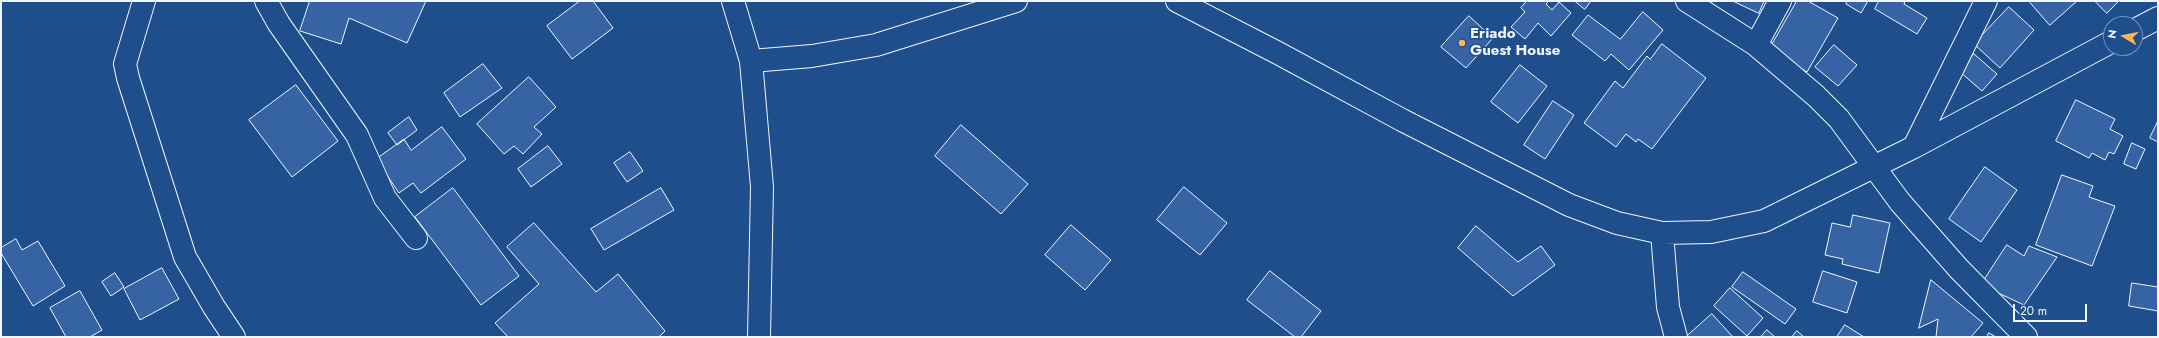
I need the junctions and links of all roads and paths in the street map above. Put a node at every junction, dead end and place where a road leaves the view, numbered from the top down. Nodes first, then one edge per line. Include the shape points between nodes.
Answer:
1 (144, 1) edge
2 (266, 1) edge
3 (733, 1) edge
4 (1016, 1) edge
5 (1177, 1) edge
6 (1687, 1) edge
7 (1780, 1) edge
8 (1986, 1) edge
9 (2158, 18) edge
10 (2143, 26) edge
11 (1756, 45) junction
12 (2103, 46) edge
13 (751, 61) junction
14 (1914, 147) junction
15 (1874, 167) junction
16 (1662, 233) junction
17 (416, 238) dead end
18 (234, 337) edge
19 (759, 337) edge
20 (1676, 337) edge
21 (2026, 337) edge

1 - 18 street via 126,59 128,78 185,257
2 - 17 street via 279,24 357,135 385,198
3 - 13 street
4 - 13 street via 876,45 812,56
5 - 16 street via 1569,205 1617,223
6 - 11 street
7 - 11 street
8 - 14 street
9 - 10 street
11 - 15 street via 1839,119
12 - 14 street
13 - 19 street via 762,187
14 - 15 street
15 - 16 street via 1764,221 1711,232
15 - 21 street via 1900,202
16 - 20 street via 1668,307

